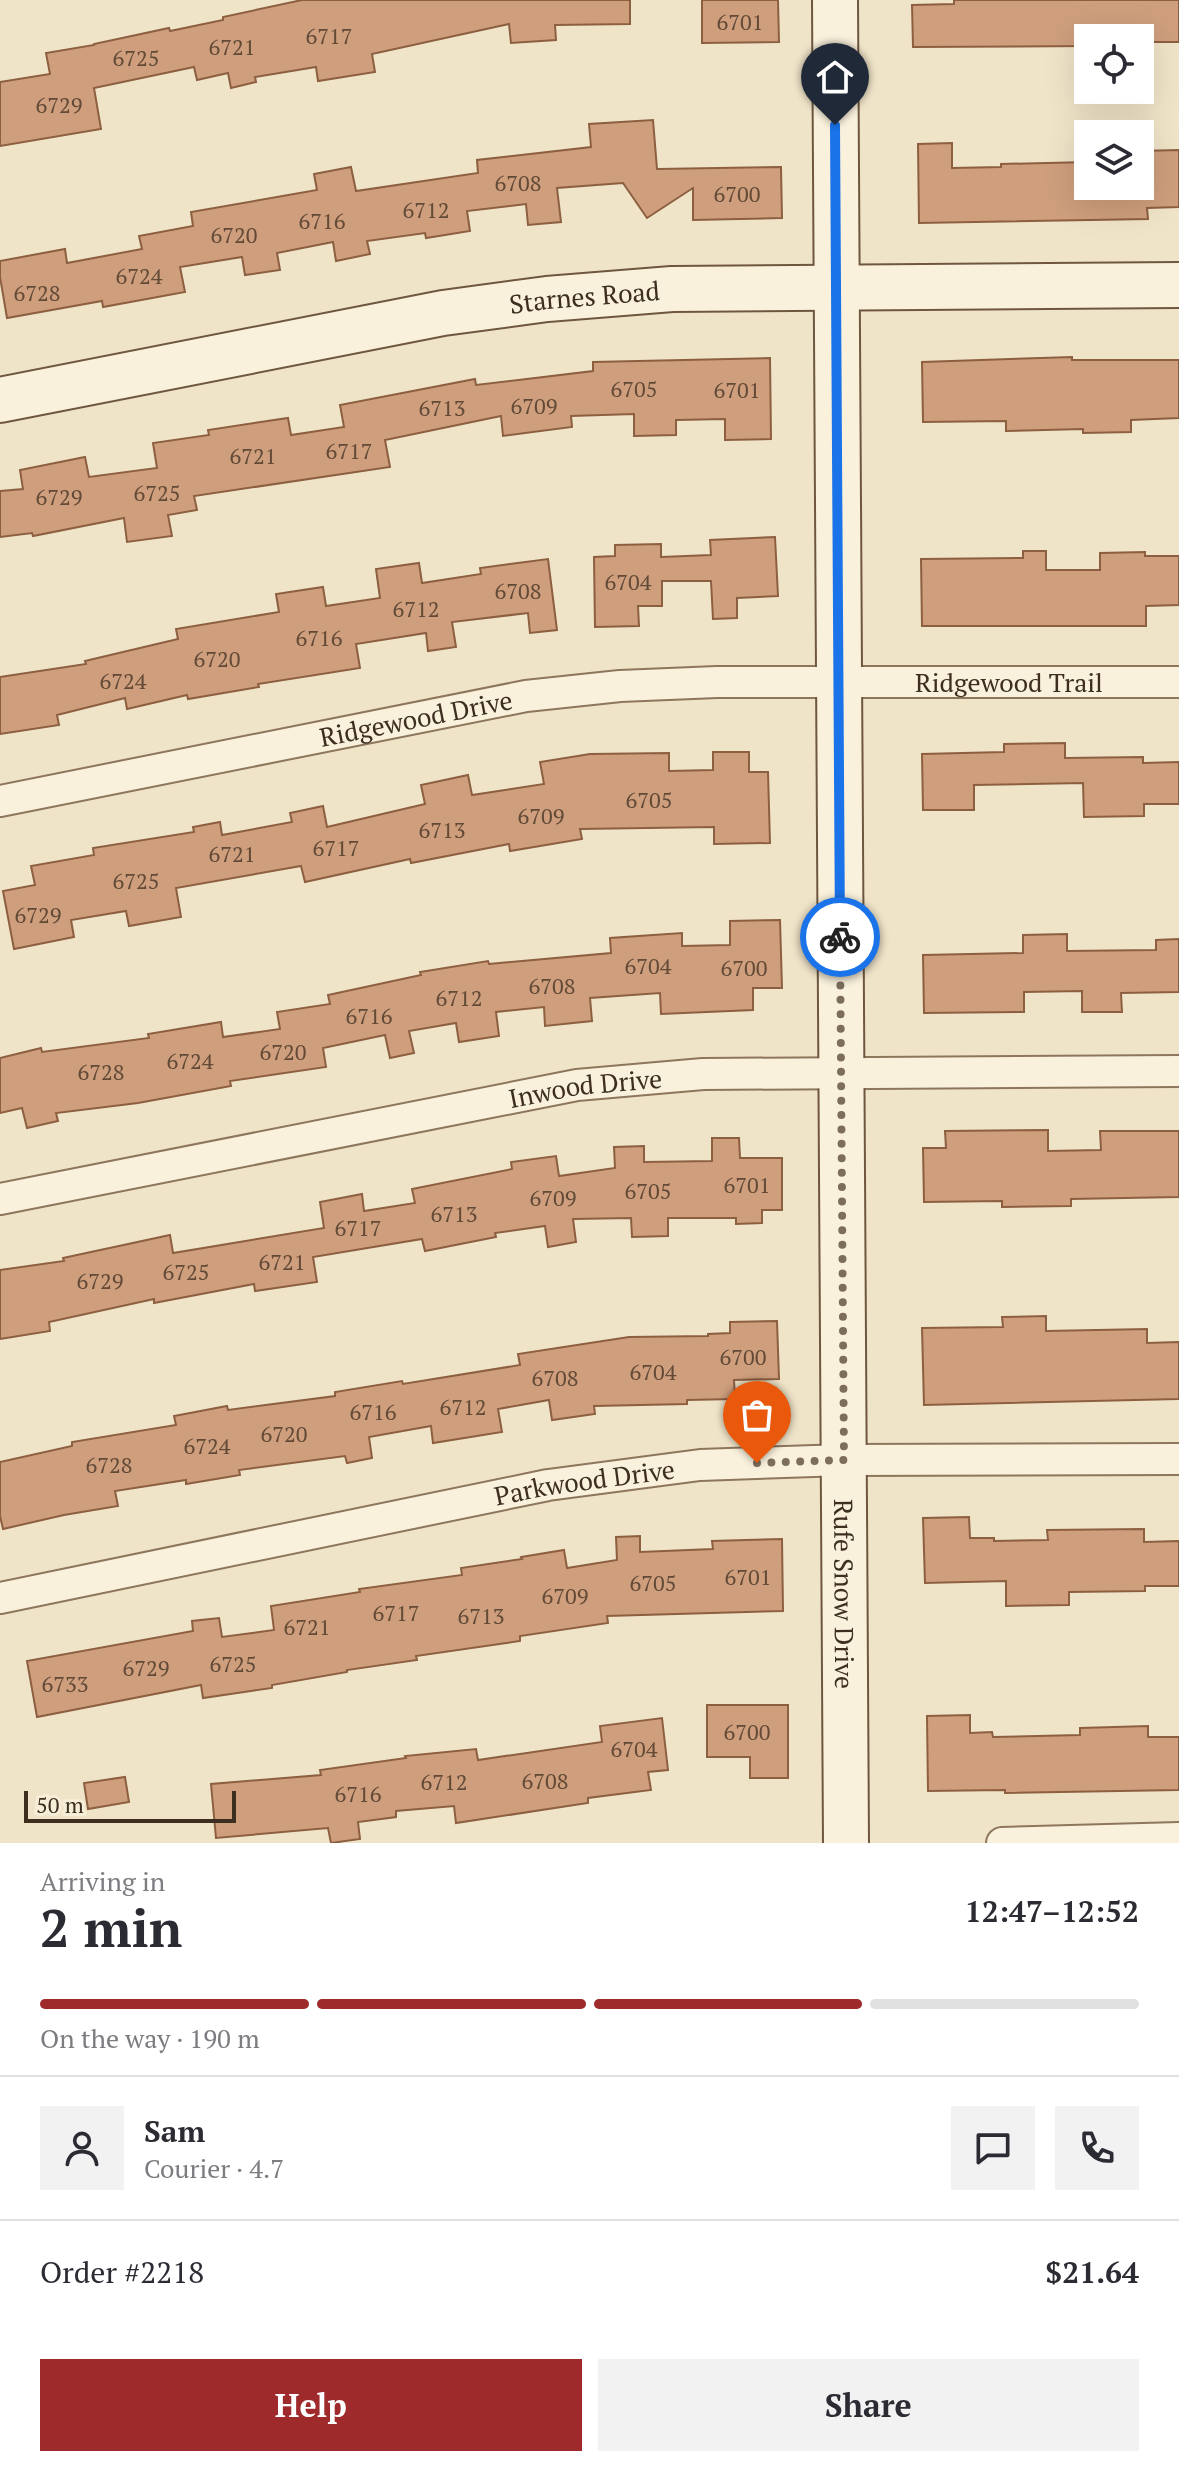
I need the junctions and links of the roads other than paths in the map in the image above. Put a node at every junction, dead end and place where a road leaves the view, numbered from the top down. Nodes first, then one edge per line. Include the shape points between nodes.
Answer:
1 (835, 0) edge
2 (1179, 285) edge
3 (836, 287) junction
4 (0, 400) edge
5 (839, 682) junction
6 (1179, 682) edge
7 (0, 801) edge
8 (1179, 1071) edge
9 (841, 1073) junction
10 (0, 1199) edge
11 (1179, 1459) edge
12 (844, 1460) junction
13 (0, 1598) edge
14 (1179, 1838) edge
15 (846, 1843) edge
16 (1002, 1843) edge

1 - 3 main road, Rufe Snow Drive
2 - 3 main road, Starnes Road
3 - 4 main road, Starnes Road via 672,289 547,299 429,315
3 - 5 main road, Rufe Snow Drive
5 - 6 street, Ridgewood Trail
5 - 7 street, Ridgewood Drive via 620,686 526,696
5 - 9 main road, Rufe Snow Drive
8 - 9 street, Inwood Drive
9 - 10 street, Inwood Drive via 703,1074 577,1085
9 - 12 main road, Rufe Snow Drive
11 - 12 street, Parkwood Drive
12 - 13 street, Parkwood Drive via 700,1465 548,1485
12 - 15 main road, Rufe Snow Drive
14 - 16 street

